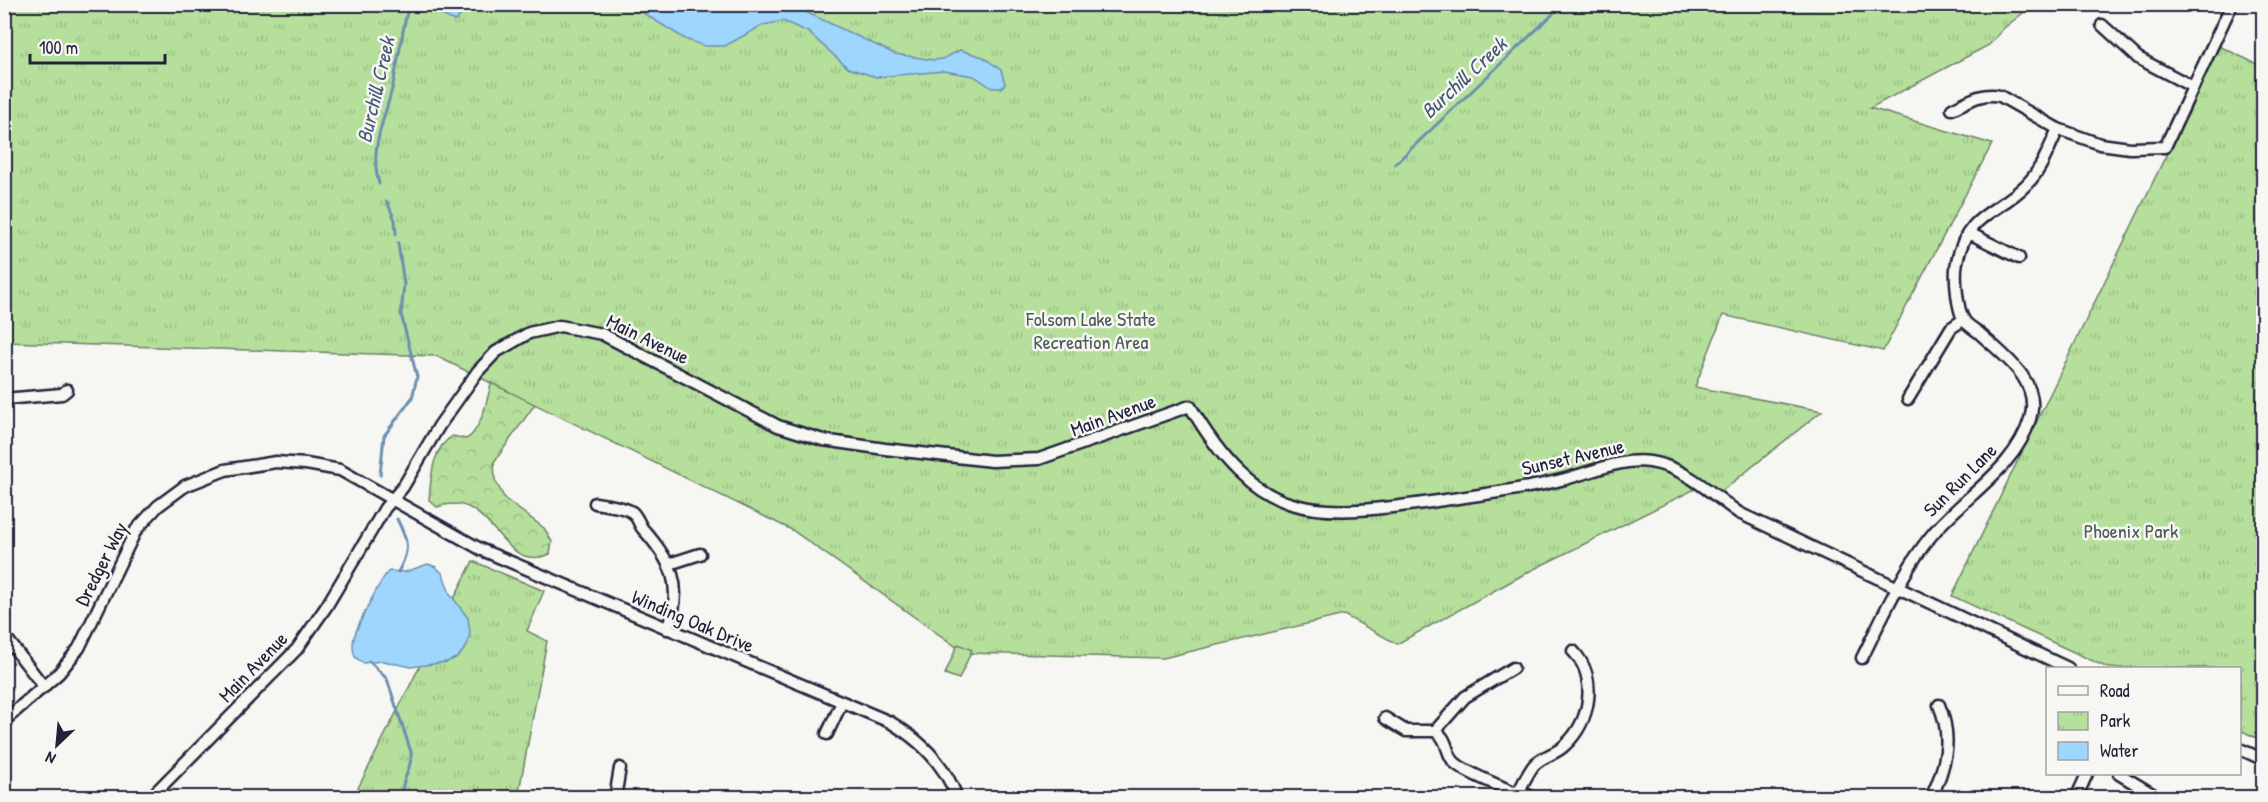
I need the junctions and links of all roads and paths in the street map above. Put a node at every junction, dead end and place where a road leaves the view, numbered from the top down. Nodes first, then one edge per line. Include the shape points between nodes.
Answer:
1 (2232, 4) edge
2 (2102, 25) dead end
3 (2193, 87) junction
4 (1952, 109) dead end
5 (2058, 129) junction
6 (1969, 233) junction
7 (2019, 258) dead end
8 (1963, 320) junction
9 (67, 390) dead end
10 (4, 399) edge
11 (1908, 399) dead end
12 (1190, 406) joint
13 (393, 500) junction
14 (595, 503) dead end
15 (700, 554) dead end
16 (669, 564) junction
17 (1899, 588) junction
18 (667, 629) junction
19 (4, 635) edge
20 (1573, 651) dead end
21 (1862, 658) dead end
22 (2064, 667) edge
23 (1513, 668) dead end
24 (44, 687) junction
25 (842, 702) junction
26 (1939, 705) dead end
27 (1385, 718) dead end
28 (4, 721) edge
29 (1436, 731) junction
30 (827, 734) dead end
31 (2241, 749) edge
32 (2264, 760) edge
33 (620, 768) dead end
34 (2087, 775) edge
35 (2121, 775) edge
36 (1518, 794) edge
37 (150, 798) edge
38 (615, 798) edge
39 (957, 798) edge
40 (1534, 798) edge
41 (1931, 798) edge
42 (2076, 798) edge
43 (2159, 798) edge

1 - 3 street
2 - 3 street via 2138,58
3 - 5 street via 2165,147 2100,144
4 - 5 street via 1980,95 2000,96
5 - 6 street via 2035,175 2016,193 1980,216
6 - 7 street
6 - 8 street via 1956,274
8 - 11 street via 1951,328
8 - 17 street, Sun Run Lane via 2021,373 2032,394 2032,413 2012,456 1932,534
9 - 10 street via 62,394
12 - 13 street, Main Avenue via 1039,459 992,461 885,449 823,441 778,426 602,334 552,327 508,344 478,371
12 - 17 street, Sunset Avenue via 1220,454 1242,476 1280,500 1299,506 1328,512 1365,511 1560,480 1618,463 1650,462 1692,476 1739,513
13 - 18 street, Winding Oak Drive via 482,550
13 - 24 street, Dredger Way via 340,470 306,464 248,465 185,486 158,506 136,530 79,648
13 - 37 street, Main Avenue via 297,649
14 - 16 street via 633,513
15 - 16 street
16 - 18 street via 675,598
17 - 21 street, Sun Run Lane
17 - 22 street, Sunset Avenue
18 - 25 street, Winding Oak Drive
19 - 24 street
20 - 36 street via 1583,662 1589,689 1579,729 1564,747 1534,766
23 - 29 street via 1465,698
24 - 28 street, Dredger Way
25 - 30 street
25 - 39 street, Winding Oak Drive via 890,722 920,743 942,767
26 - 41 street via 1947,726 1947,755
27 - 29 street via 1406,731
29 - 36 street via 1446,741 1456,764
31 - 32 street
33 - 38 street
34 - 42 street
35 - 43 street
36 - 40 street

